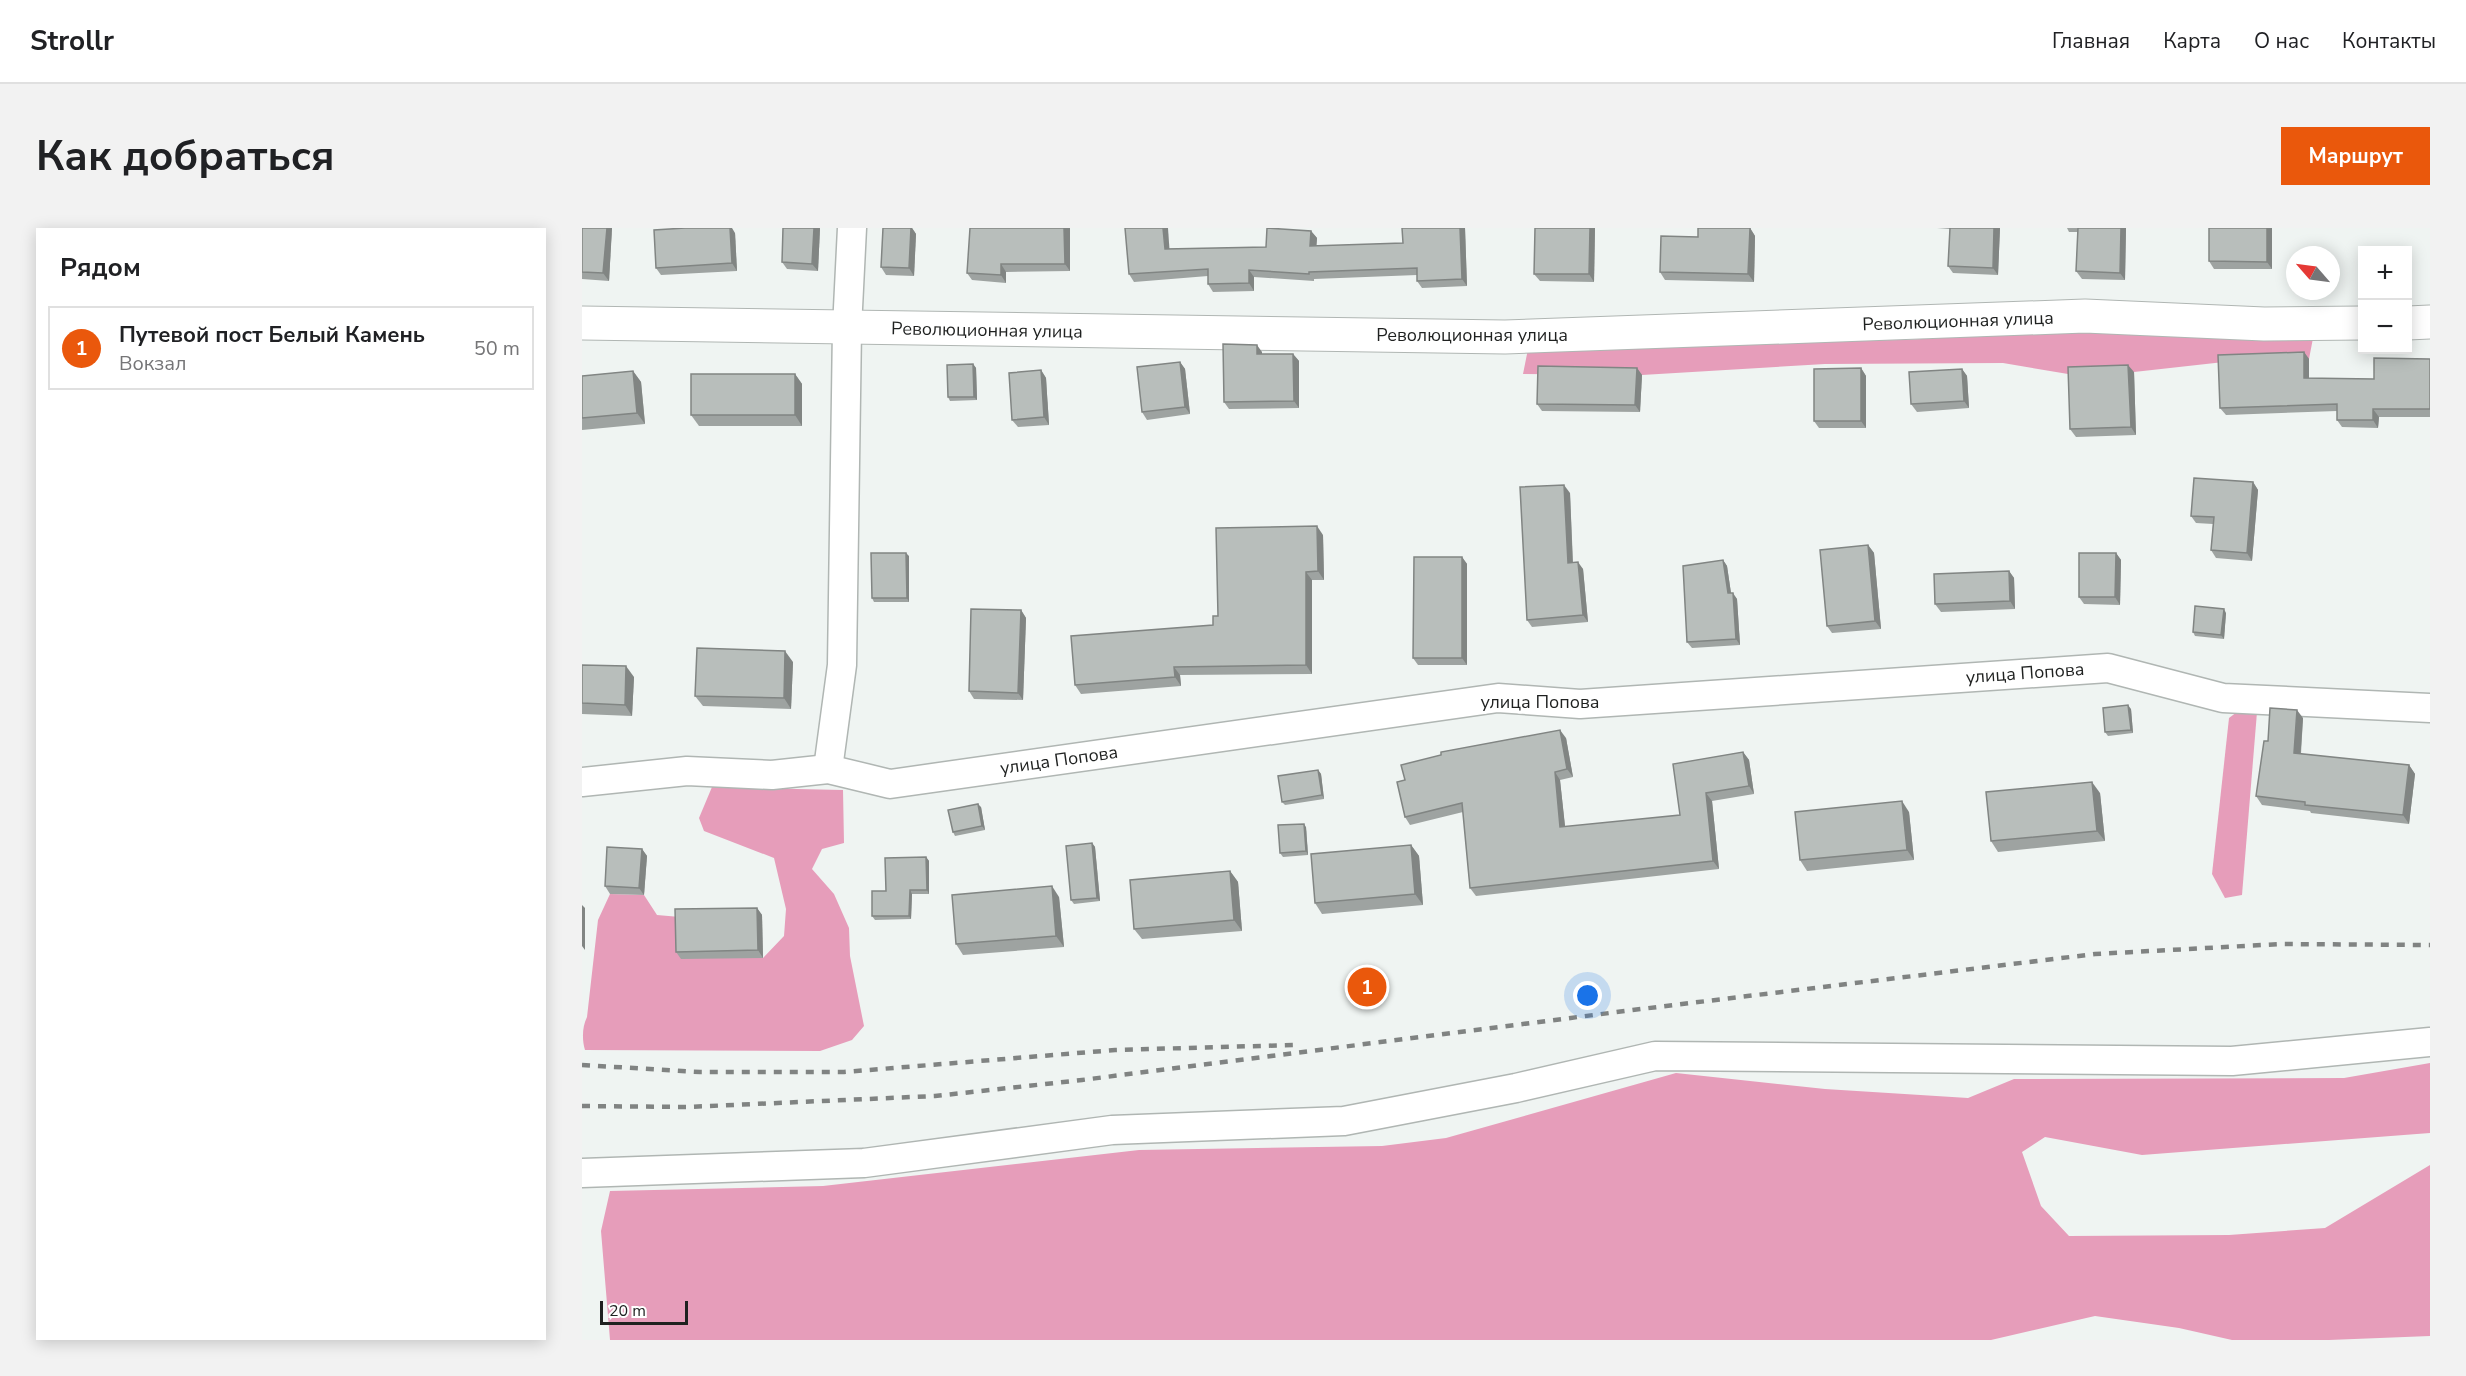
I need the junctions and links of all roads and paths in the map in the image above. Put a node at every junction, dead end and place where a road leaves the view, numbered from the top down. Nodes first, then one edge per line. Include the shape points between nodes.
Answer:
1 (852, 228) edge
2 (2412, 322) edge
3 (2430, 322) edge
4 (582, 323) edge
5 (2358, 323) edge
6 (847, 328) junction
7 (2430, 708) edge
8 (828, 769) junction
9 (582, 782) edge
10 (2430, 1042) edge
11 (582, 1173) edge

1 - 6 street
2 - 3 street
4 - 6 street, Революционная улица
5 - 6 street, Революционная улица via 2264,324 2085,316 1505,337
6 - 8 street via 842,665
7 - 8 street, улица Попова via 2223,698 2108,668 1580,704 1498,698 890,784
8 - 9 street, улица Попова via 772,775 687,771
10 - 11 street via 2232,1062 1655,1056 1344,1121 1112,1130 864,1163

